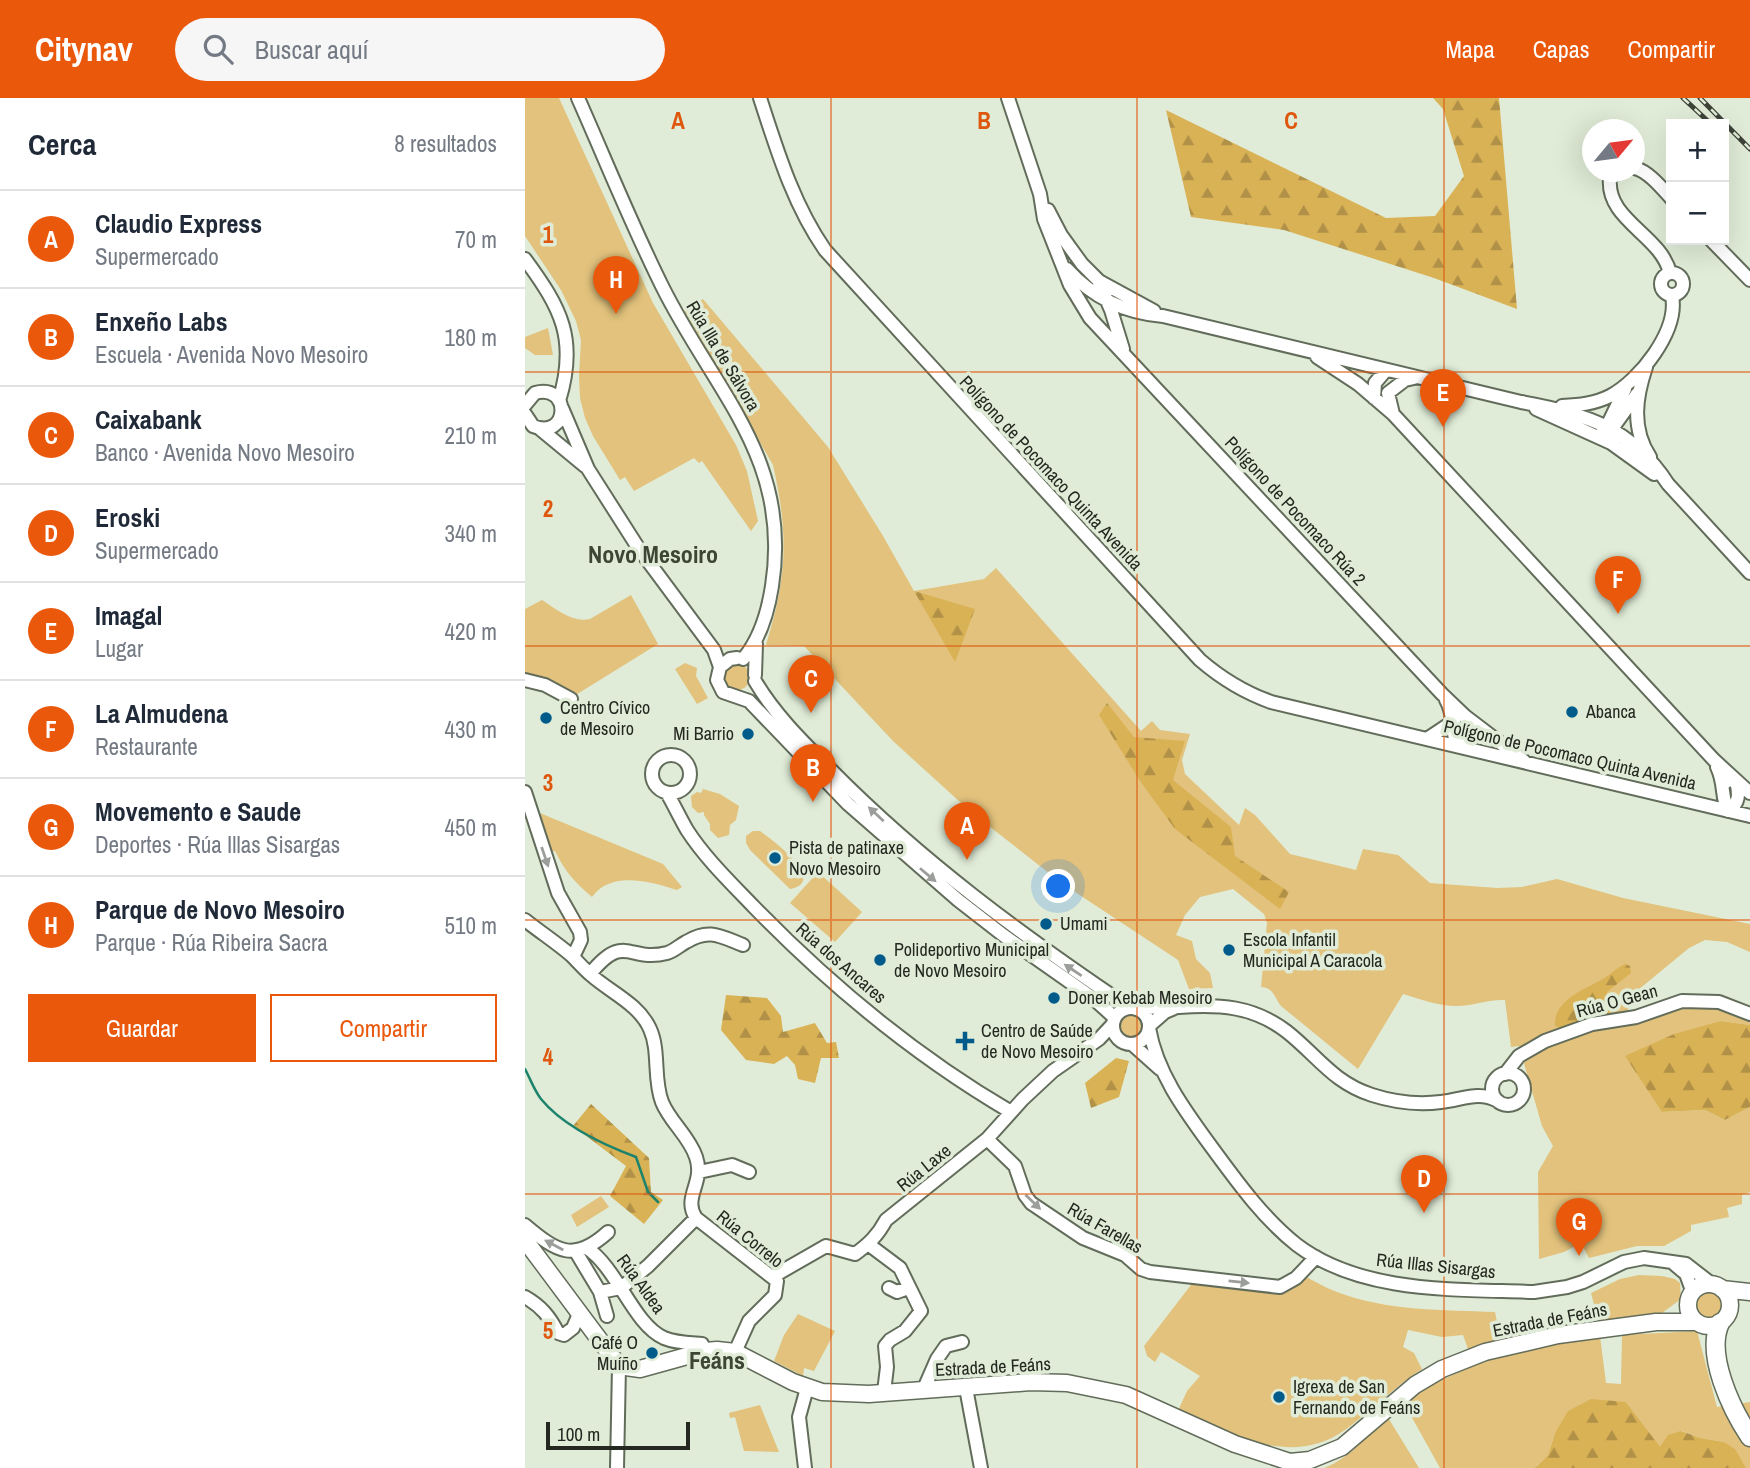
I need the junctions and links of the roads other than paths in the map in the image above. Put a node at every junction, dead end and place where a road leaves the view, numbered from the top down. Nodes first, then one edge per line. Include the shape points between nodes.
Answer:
1 (578, 98) edge
2 (760, 98) edge
3 (1013, 100) edge
4 (1645, 173) edge
5 (1610, 182) edge
6 (1666, 193) edge
7 (1040, 194) junction
8 (1716, 245) edge
9 (525, 258) edge
10 (1062, 264) junction
11 (1098, 280) junction
12 (1750, 280) edge
13 (1126, 297) junction
14 (1108, 302) junction
15 (1144, 314) junction
16 (1163, 316) junction
17 (1099, 327) junction
18 (1117, 331) junction
19 (1123, 351) junction
20 (1310, 352) junction
21 (1648, 363) junction
22 (1386, 370) junction
23 (1417, 377) junction
24 (563, 379) junction
25 (1627, 385) junction
26 (546, 391) junction
27 (1388, 393) junction
28 (1637, 394) junction
29 (1374, 398) junction
30 (561, 404) junction
31 (525, 405) edge
32 (1555, 412) junction
33 (525, 414) edge
34 (1393, 414) junction
35 (532, 427) edge
36 (1609, 428) junction
37 (1611, 443) junction
38 (1658, 468) junction
39 (588, 469) junction
40 (1668, 484) junction
41 (1750, 573) edge
42 (756, 644) junction
43 (715, 650) junction
44 (740, 659) junction
45 (720, 667) junction
46 (755, 678) junction
47 (525, 680) edge
48 (736, 697) junction
49 (571, 699) dead end
50 (1460, 718) junction
51 (1427, 739) junction
52 (1457, 746) junction
53 (1527, 763) junction
54 (1730, 783) junction
55 (525, 792) edge
56 (673, 792) dead end
57 (1750, 793) edge
58 (1704, 805) junction
59 (1728, 811) junction
60 (1750, 816) edge
61 (525, 920) edge
62 (743, 945) dead end
63 (573, 957) junction
64 (590, 974) junction
65 (1177, 1007) junction
66 (1133, 1008) junction
67 (1750, 1014) edge
68 (1114, 1021) junction
69 (1149, 1027) junction
70 (1129, 1044) junction
71 (1086, 1048) junction
72 (1160, 1069) junction
73 (1505, 1074) junction
74 (1494, 1082) junction
75 (1468, 1096) junction
76 (1498, 1101) junction
77 (1011, 1112) junction
78 (992, 1143) junction
79 (699, 1172) junction
80 (749, 1172) dead end
81 (696, 1218) junction
82 (525, 1225) edge
83 (608, 1232) dead end
84 (525, 1240) edge
85 (868, 1244) junction
86 (581, 1250) junction
87 (1316, 1257) junction
88 (1670, 1261) junction
89 (772, 1277) junction
90 (1717, 1287) junction
91 (621, 1288) junction
92 (889, 1288) dead end
93 (908, 1289) junction
94 (600, 1292) junction
95 (1750, 1292) edge
96 (525, 1297) edge
97 (1691, 1298) junction
98 (1750, 1299) edge
99 (580, 1312) junction
100 (607, 1316) dead end
101 (1656, 1322) junction
102 (1713, 1324) junction
103 (962, 1342) dead end
104 (705, 1351) junction
105 (735, 1352) junction
106 (619, 1366) junction
107 (807, 1388) junction
108 (966, 1388) junction
109 (923, 1391) junction
110 (884, 1392) junction
111 (1750, 1437) edge
112 (617, 1468) edge
113 (805, 1468) edge
114 (981, 1468) edge

1 - 42 street, Rúa Illa de Sálvora via 663,287 753,442 762,466 774,514 776,548 770,597
2 - 51 street, Polígono de Pocomaco Quinta Avenida via 781,161 825,250 1200,660 1220,678 1271,702
3 - 7 street
4 - 6 street
5 - 21 street via 1616,207 1653,245 1670,273 1661,287 1672,296 1673,315
7 - 10 street, Polígono de Pocomaco Rúa 2 via 1044,219
7 - 11 street via 1061,235
8 - 12 street
9 - 24 street via 564,323 568,348
10 - 14 street
10 - 17 street, Polígono de Pocomaco Rúa 2 via 1079,300
11 - 13 street
11 - 14 street, Polígono de Pocomaco Rúa 2
13 - 14 street
13 - 16 street
14 - 15 street
14 - 17 street via 1100,310
14 - 18 street, Polígono de Pocomaco Rúa 2
15 - 16 street
15 - 18 street via 1123,320
16 - 20 street
17 - 19 street, Polígono de Pocomaco Rúa 2
18 - 19 street, Polígono de Pocomaco Rúa 2
19 - 50 street, Polígono de Pocomaco Rúa 2
20 - 22 street
20 - 29 street
21 - 25 street
21 - 28 street
22 - 23 street
22 - 27 street
22 - 29 street via 1375,383
23 - 27 street
23 - 32 street
24 - 26 street
24 - 30 street
25 - 32 street via 1593,403
25 - 36 street via 1616,402
26 - 30 street
26 - 31 street via 535,393
27 - 34 street
28 - 36 street
28 - 38 street via 1640,432
29 - 34 street
30 - 35 street via 556,424
30 - 39 street
32 - 36 street via 1599,429
32 - 37 street
33 - 35 street
34 - 54 street via 1714,760
35 - 39 street
36 - 37 street
36 - 38 street
37 - 40 street
38 - 40 street
39 - 43 street via 639,549
40 - 41 street
42 - 44 street, Rúa Illa de Sálvora
42 - 46 street, Rúa Illa de Sálvora
43 - 44 street
43 - 45 street
44 - 45 street via 730,659
44 - 46 street via 749,663
45 - 48 street via 719,686
46 - 48 street via 748,693
66 -> 46 street via 1012,927 922,856 813,752 771,706
47 - 49 street
48 -> 68 street via 750,701 848,804 926,873 1003,935 1102,1004
50 - 51 street, Polígono de Pocomaco Quinta Avenida
50 - 52 street, Polígono de Pocomaco Rúa 2 via 1454,738
50 - 53 street, Polígono de Pocomaco Rúa 2
51 - 52 street, Polígono de Pocomaco Quinta Avenida
52 - 53 street, Polígono de Pocomaco Quinta Avenida
53 - 58 street, Polígono de Pocomaco Quinta Avenida
54 - 57 street
54 - 58 street, Polígono de Pocomaco Quinta Avenida
54 - 59 street via 1739,798
55 -> 63 street via 558,892 580,932
56 - 77 street, Rúa dos Ancares via 687,831 779,933 860,1005
58 - 59 street, Polígono de Pocomaco Quinta Avenida
59 - 60 street, Polígono de Pocomaco Quinta Avenida
61 - 63 street
62 - 64 street via 711,933 667,953 612,953
63 - 64 street
64 - 79 street via 647,1024 662,1103 692,1148
65 - 66 street
65 - 69 street
65 - 75 street via 1219,1004 1263,1017 1349,1086 1372,1095 1420,1103
66 - 68 street via 1124,1009
66 - 69 street via 1146,1016
67 - 73 street, Rúa O Gean via 1719,1002 1682,1001 1545,1041 1518,1056
68 - 70 street via 1116,1036
68 - 71 street, Rúa Laxe
69 - 70 street via 1143,1039
69 - 72 street, Rúa Illas Sisargas
70 - 71 street, Rúa Laxe
70 - 72 street, Rúa Illas Sisargas
71 - 77 street, Rúa Laxe via 1053,1071
72 - 87 street, Rúa Illas Sisargas via 1236,1180 1284,1233
73 - 74 street
73 - 76 street via 1519,1077 1524,1090 1511,1105
74 - 75 street
74 - 76 street
75 - 76 street
77 - 78 street, Rúa Laxe
78 - 85 street, Rúa Laxe via 886,1220
78 -> 87 street, Rúa Farellas via 1016,1166 1031,1203 1083,1238 1125,1255 1141,1269 1280,1287
79 - 80 street via 732,1165
79 - 81 street, Rúa Correlo via 690,1206
81 - 89 street, Rúa Correlo
81 - 91 street
86 -> 82 street via 565,1251
83 - 86 street
84 - 99 street
85 - 89 street via 855,1254 826,1246
85 - 93 street via 900,1268
86 - 91 street, Rúa Aldea via 598,1255
86 - 94 street
87 - 88 street, Rúa Illas Sisargas via 1348,1272 1399,1283 1534,1292 1583,1282 1635,1260
88 - 90 street, Rúa Illas Sisargas via 1686,1265
88 - 97 street via 1686,1274
89 - 105 street, Rúa Correlo via 777,1281 775,1295 748,1321
90 - 95 street
90 - 97 street, Estrada de Feáns via 1699,1287
90 - 102 street via 1730,1302
91 - 94 street
91 - 104 street, Rúa Aldea via 661,1337 702,1345
92 - 93 street via 897,1292
93 - 110 street via 921,1311 885,1346
94 - 100 street
96 - 99 street via 538,1304 564,1335
97 - 101 street, Estrada de Feáns via 1675,1314
97 - 102 street via 1690,1313
98 - 102 street
99 - 106 street
101 - 102 street, Estrada de Feáns
101 - 108 street, Estrada de Feáns via 1535,1340 1453,1365 1415,1385 1342,1447 1310,1460 1290,1462 1106,1390 1067,1382
102 - 111 main road via 1724,1389
103 - 109 street via 946,1346
104 - 105 street, Estrada de Feáns
104 - 106 street, Estrada de Feáns via 639,1369
105 - 107 street, Estrada de Feáns
106 - 112 street
107 - 110 street, Estrada de Feáns
107 - 113 street via 799,1417
108 - 109 street, Estrada de Feáns
108 - 114 street
109 - 110 street, Estrada de Feáns

